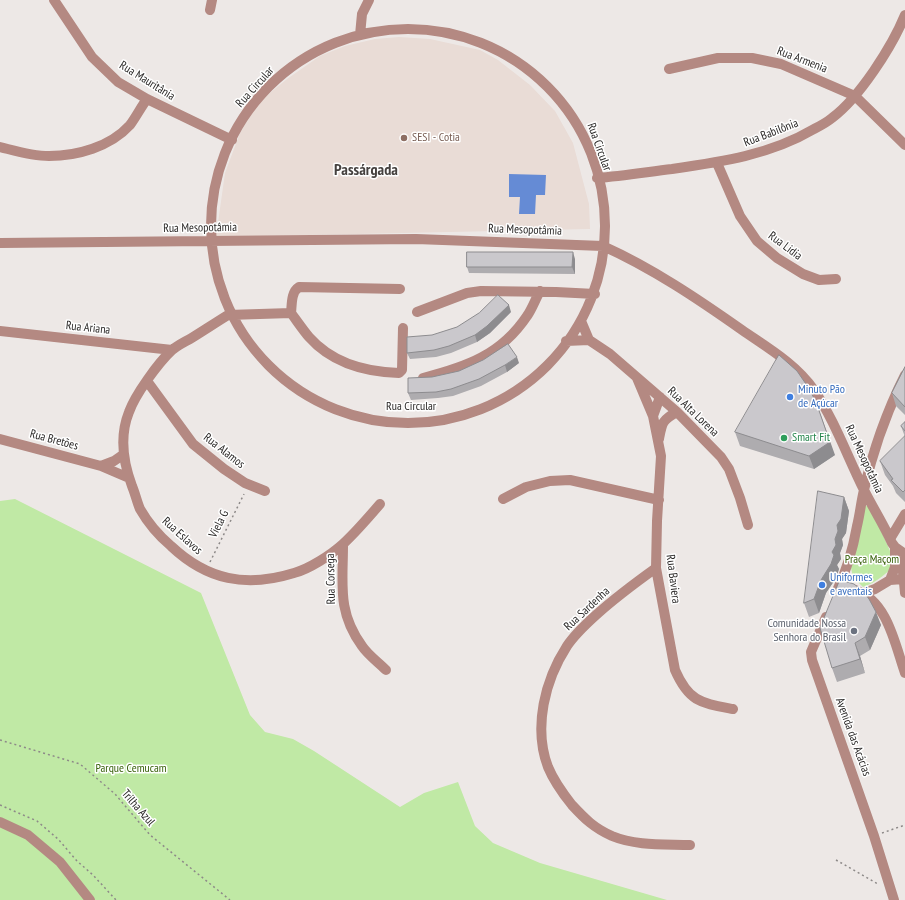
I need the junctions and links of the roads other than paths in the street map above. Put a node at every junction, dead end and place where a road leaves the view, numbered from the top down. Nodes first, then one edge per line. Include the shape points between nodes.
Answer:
1 (54, 0) edge
2 (369, 0) edge
3 (905, 15) edge
4 (360, 35) junction
5 (669, 69) dead end
6 (855, 96) junction
7 (147, 99) junction
8 (232, 140) junction
9 (905, 145) edge
10 (0, 148) edge
11 (717, 162) junction
12 (596, 178) junction
13 (211, 240) junction
14 (0, 243) edge
15 (603, 246) junction
16 (836, 279) dead end
17 (400, 289) dead end
18 (540, 291) junction
19 (595, 294) junction
20 (291, 312) junction
21 (417, 312) dead end
22 (228, 315) junction
23 (581, 321) junction
24 (403, 328) dead end
25 (0, 331) edge
26 (589, 340) junction
27 (566, 341) junction
28 (172, 350) junction
29 (905, 375) edge
30 (636, 376) junction
31 (423, 378) edge
32 (146, 381) junction
33 (660, 397) junction
34 (677, 412) junction
35 (653, 416) junction
36 (0, 439) edge
37 (658, 441) junction
38 (124, 454) junction
39 (101, 466) junction
40 (129, 478) junction
41 (864, 490) junction
42 (266, 491) dead end
43 (503, 499) dead end
44 (659, 500) junction
45 (380, 504) dead end
46 (905, 514) edge
47 (748, 525) dead end
48 (892, 543) junction
49 (343, 545) junction
50 (905, 554) edge
51 (905, 558) edge
52 (656, 568) junction
53 (903, 579) junction
54 (890, 580) junction
55 (840, 586) junction
56 (864, 593) junction
57 (905, 593) edge
58 (386, 670) dead end
59 (905, 673) edge
60 (733, 709) dead end
61 (0, 822) edge
62 (690, 845) dead end
63 (90, 900) edge
64 (894, 900) edge

1 - 7 street, Rua Mauritânia via 92,57 118,82
2 - 4 street via 362,14
3 - 6 street, Rua Babilônia via 882,59
4 - 8 street, Rua Circular via 328,45 278,78 245,116
4 - 12 street, Rua Circular via 396,30 428,30 475,39 492,46 533,73 550,88 583,135
5 - 6 street, Rua Armenia via 718,58 752,58 781,64
6 - 9 street, Rua Armenia
6 - 11 street, Rua Babilônia via 832,118 798,138 766,151
7 - 8 street, Rua Mauritânia
7 - 10 street via 130,125 113,139 91,149 67,155 48,156
8 - 13 street, Rua Circular via 221,175
11 - 12 street, Rua Babilônia
11 - 16 street, Rua Lidia via 740,216 757,241 777,258 803,274 819,280
12 - 15 street, Rua Circular via 603,217
13 - 14 street, Rua Mesopotâmia
13 - 15 street, Rua Mesopotâmia via 416,239
13 - 22 street, Rua Circular
15 - 19 street, Rua Circular
15 - 41 street, Rua Mesopotâmia via 629,258 724,317 792,365 813,389 839,434
17 - 20 street via 299,287 294,293
18 - 19 street
18 - 21 street via 467,293
18 - 31 street via 527,316 501,346 467,365
19 - 23 street, Rua Circular
20 - 22 street
20 - 24 street via 310,338 344,363 385,372 399,373 402,370
22 - 27 street, Rua Circular via 253,348 298,390 341,412 375,420 439,421 468,415 498,402 518,389 548,364
22 - 28 street, Rua Eslavos
23 - 26 street
23 - 27 street, Rua Circular
25 - 28 street, Rua Ariana
26 - 27 street
26 - 30 street, Rua Alta Lorena
28 - 32 street, Rua Eslavos
29 - 41 street, Avenida das Acácias via 889,409
30 - 33 street, Rua Alta Lorena
30 - 35 street, Rua Baviera
32 - 38 street, Rua Eslavos via 129,411 124,426
32 - 42 street, Rua Alamos via 193,444 224,469 249,485
33 - 34 street, Rua Alta Lorena
33 - 35 street
34 - 37 street via 664,420
34 - 47 street, Rua Alta Lorena via 721,457 729,469
35 - 37 street, Rua Baviera
36 - 39 street, Rua Bretões
37 - 44 street, Rua Baviera via 661,456
38 - 39 street
38 - 40 street, Rua Eslavos
39 - 40 street, Rua Bretões
40 - 49 street, Rua Eslavos via 140,507 151,526 190,562 223,578 270,579 294,573 309,567
41 - 48 street, Rua Mesopotâmia
41 - 55 street, Avenida das Acácias via 857,527
43 - 44 street via 526,487 550,481 570,480
44 - 52 street, Rua Baviera
45 - 49 street, Rua Eslavos
46 - 48 street
48 - 50 street, Rua Mesopotâmia
48 - 54 street via 895,567
49 - 58 street, Rua Corsega via 345,614 362,646
51 - 53 street
52 - 60 street, Rua Baviera via 675,670 681,683 690,695 705,704
52 - 62 street, Rua Sardenha via 609,604 568,644 553,671 542,715 541,739 548,767 566,797 588,822 612,836 633,843
53 - 54 street
53 - 57 street
54 - 56 street
55 - 56 street
55 - 64 street, Avenida das Acácias via 811,652 812,660
56 - 59 street via 880,609 886,620
61 - 63 street via 28,835 60,862

